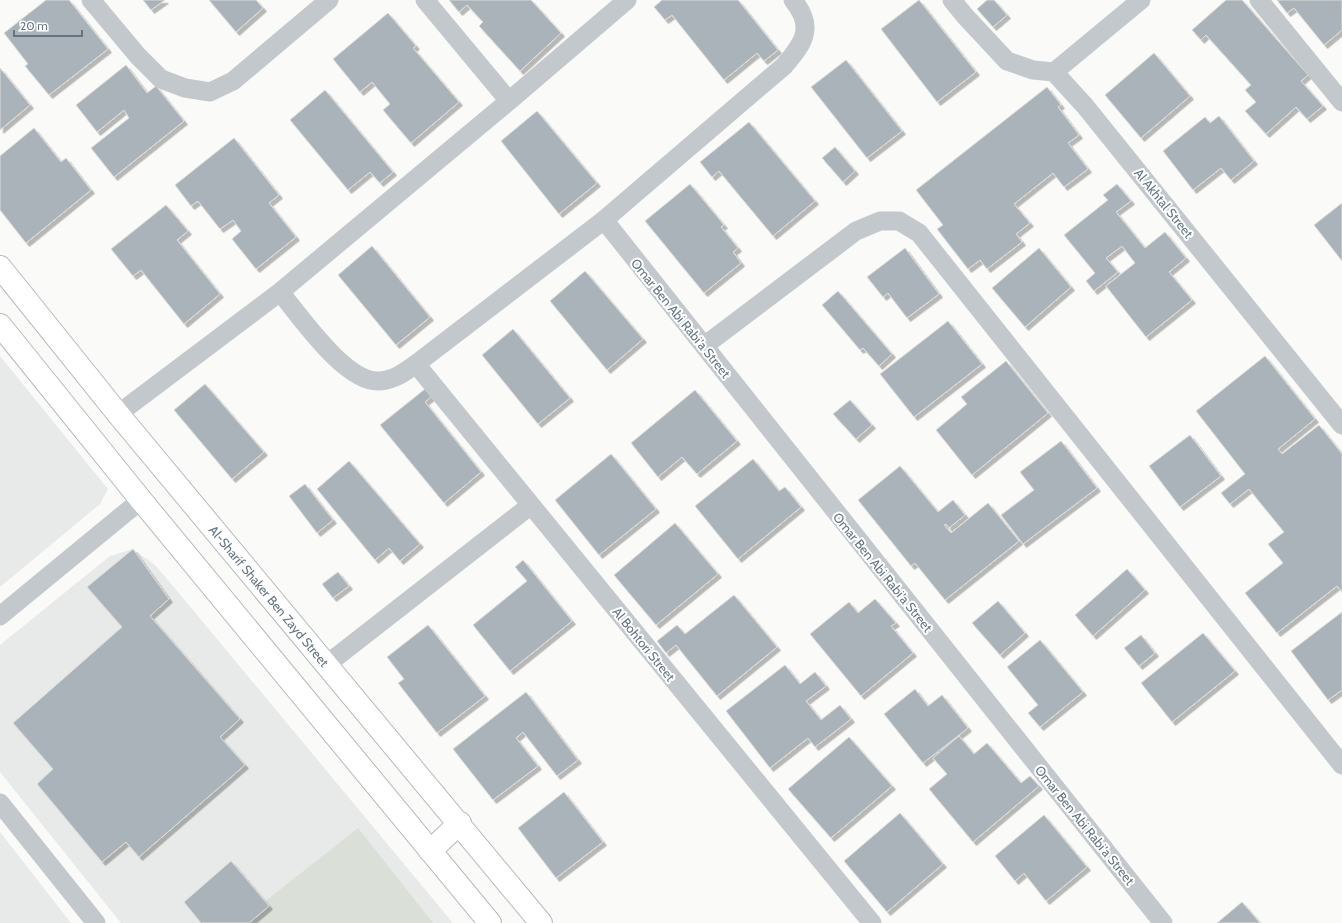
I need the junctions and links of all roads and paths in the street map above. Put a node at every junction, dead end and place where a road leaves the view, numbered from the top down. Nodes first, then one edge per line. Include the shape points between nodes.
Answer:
1 (91, 0) edge
2 (329, 0) edge
3 (425, 0) edge
4 (627, 0) edge
5 (793, 0) edge
6 (952, 0) edge
7 (1141, 0) edge
8 (1259, 0) edge
9 (1054, 72) junction
10 (509, 101) junction
11 (1342, 102) edge
12 (604, 220) junction
13 (0, 267) edge
14 (280, 292) junction
15 (0, 325) edge
16 (704, 346) junction
17 (416, 364) junction
18 (118, 414) junction
19 (1342, 425) edge
20 (141, 500) junction
21 (531, 505) junction
22 (0, 616) edge
23 (326, 665) junction
24 (1342, 765) edge
25 (0, 803) edge
26 (460, 823) junction
27 (430, 851) junction
28 (96, 923) edge
29 (490, 923) edge
30 (542, 923) edge
31 (872, 923) edge
32 (1163, 923) edge

1 - 2 street via 161,79 185,88 210,92 233,82
3 - 10 street
4 - 10 street
5 - 12 street via 803,12 807,28 800,47 784,66
6 - 9 street via 1007,62 1032,70
7 - 9 street
8 - 11 street
9 - 19 street, Al Akhtal Street via 1090,111
10 - 14 street
12 - 16 street, Omar Ben Abi Rabi'a Street
12 - 17 street
13 - 18 main road, Al-Sharif Shaker Ben Zayd Street
14 - 17 street via 348,370 365,380 395,378
14 - 18 street
15 - 20 main road
16 - 24 street via 856,230 880,221 899,221 919,233
16 - 32 street, Omar Ben Abi Rabi'a Street
17 - 21 street, Al Bohtori Street
18 - 23 main road, Al-Sharif Shaker Ben Zayd Street
20 - 22 street
20 - 27 main road
21 - 23 street
21 - 31 street, Al Bohtori Street
23 - 26 main road, Al-Sharif Shaker Ben Zayd Street
25 - 28 street
26 - 27 main road
26 - 30 main road, Al-Sharif Shaker Ben Zayd Street
27 - 29 main road

